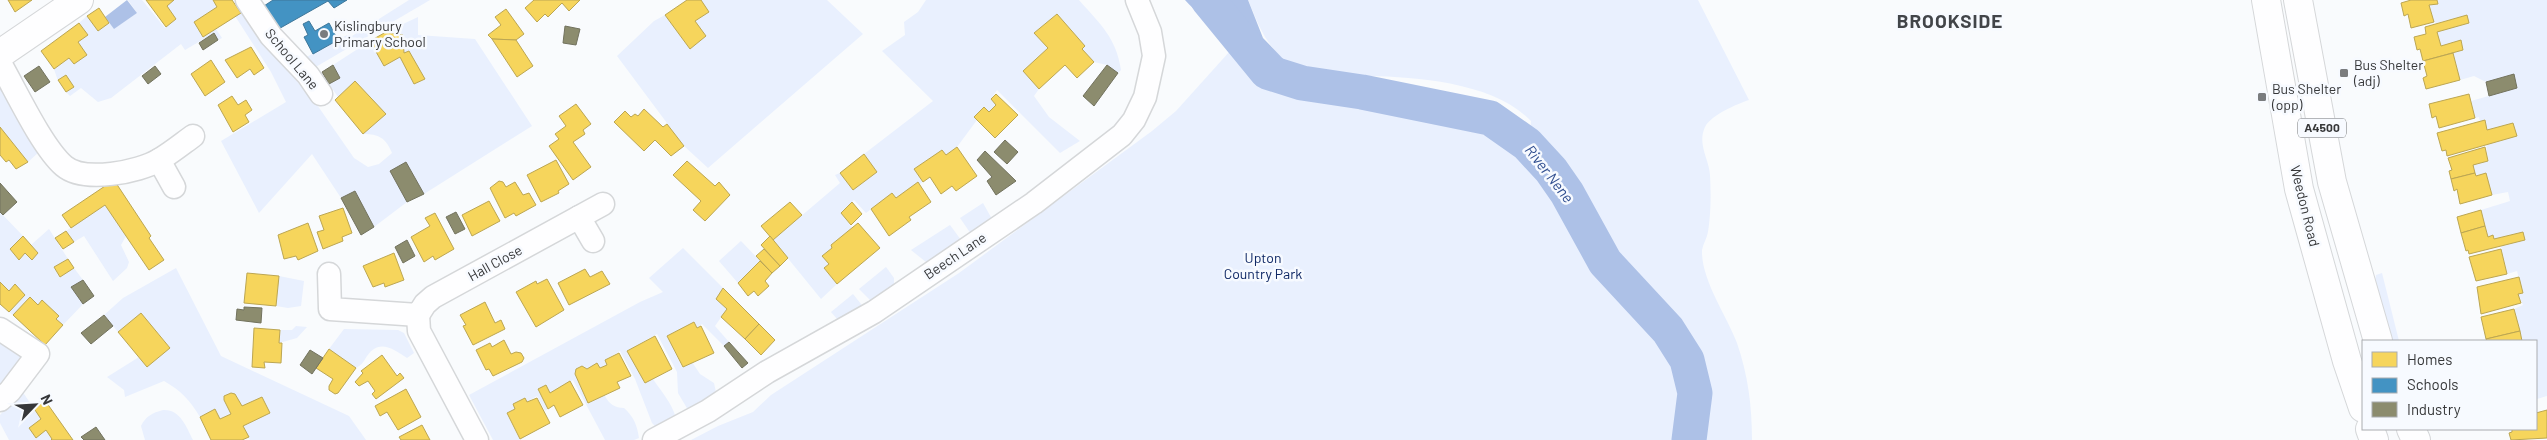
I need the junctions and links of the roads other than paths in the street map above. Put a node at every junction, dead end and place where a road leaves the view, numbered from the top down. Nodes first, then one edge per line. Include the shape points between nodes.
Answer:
1 (79, 0) edge
2 (247, 0) edge
3 (1137, 0) edge
4 (2266, 0) edge
5 (2298, 0) edge
6 (0, 54) edge
7 (0, 63) edge
8 (321, 94) dead end
9 (193, 136) dead end
10 (159, 160) junction
11 (174, 187) dead end
12 (603, 204) dead end
13 (579, 217) junction
14 (593, 240) dead end
15 (329, 274) dead end
16 (418, 316) junction
17 (0, 329) edge
18 (2378, 340) edge
19 (0, 400) edge
20 (2362, 405) edge
21 (477, 440) edge
22 (654, 440) edge

1 - 6 main road
2 - 8 street, School Lane via 271,36 308,75
3 - 22 street, Beech Lane via 1150,32 1154,56 1145,98 1122,135 1034,202 874,312
4 - 20 main road, Weedon Road / A4500 via 2299,189
5 - 18 main road, A4500 via 2332,182
7 - 10 street via 52,154 66,167 76,173 110,174 140,169
9 - 10 street
10 - 11 street
12 - 13 street, Hall Close
13 - 14 street
13 - 16 street, Hall Close via 432,297
15 - 16 street via 330,309
16 - 21 street via 419,331
17 - 19 street via 38,354

